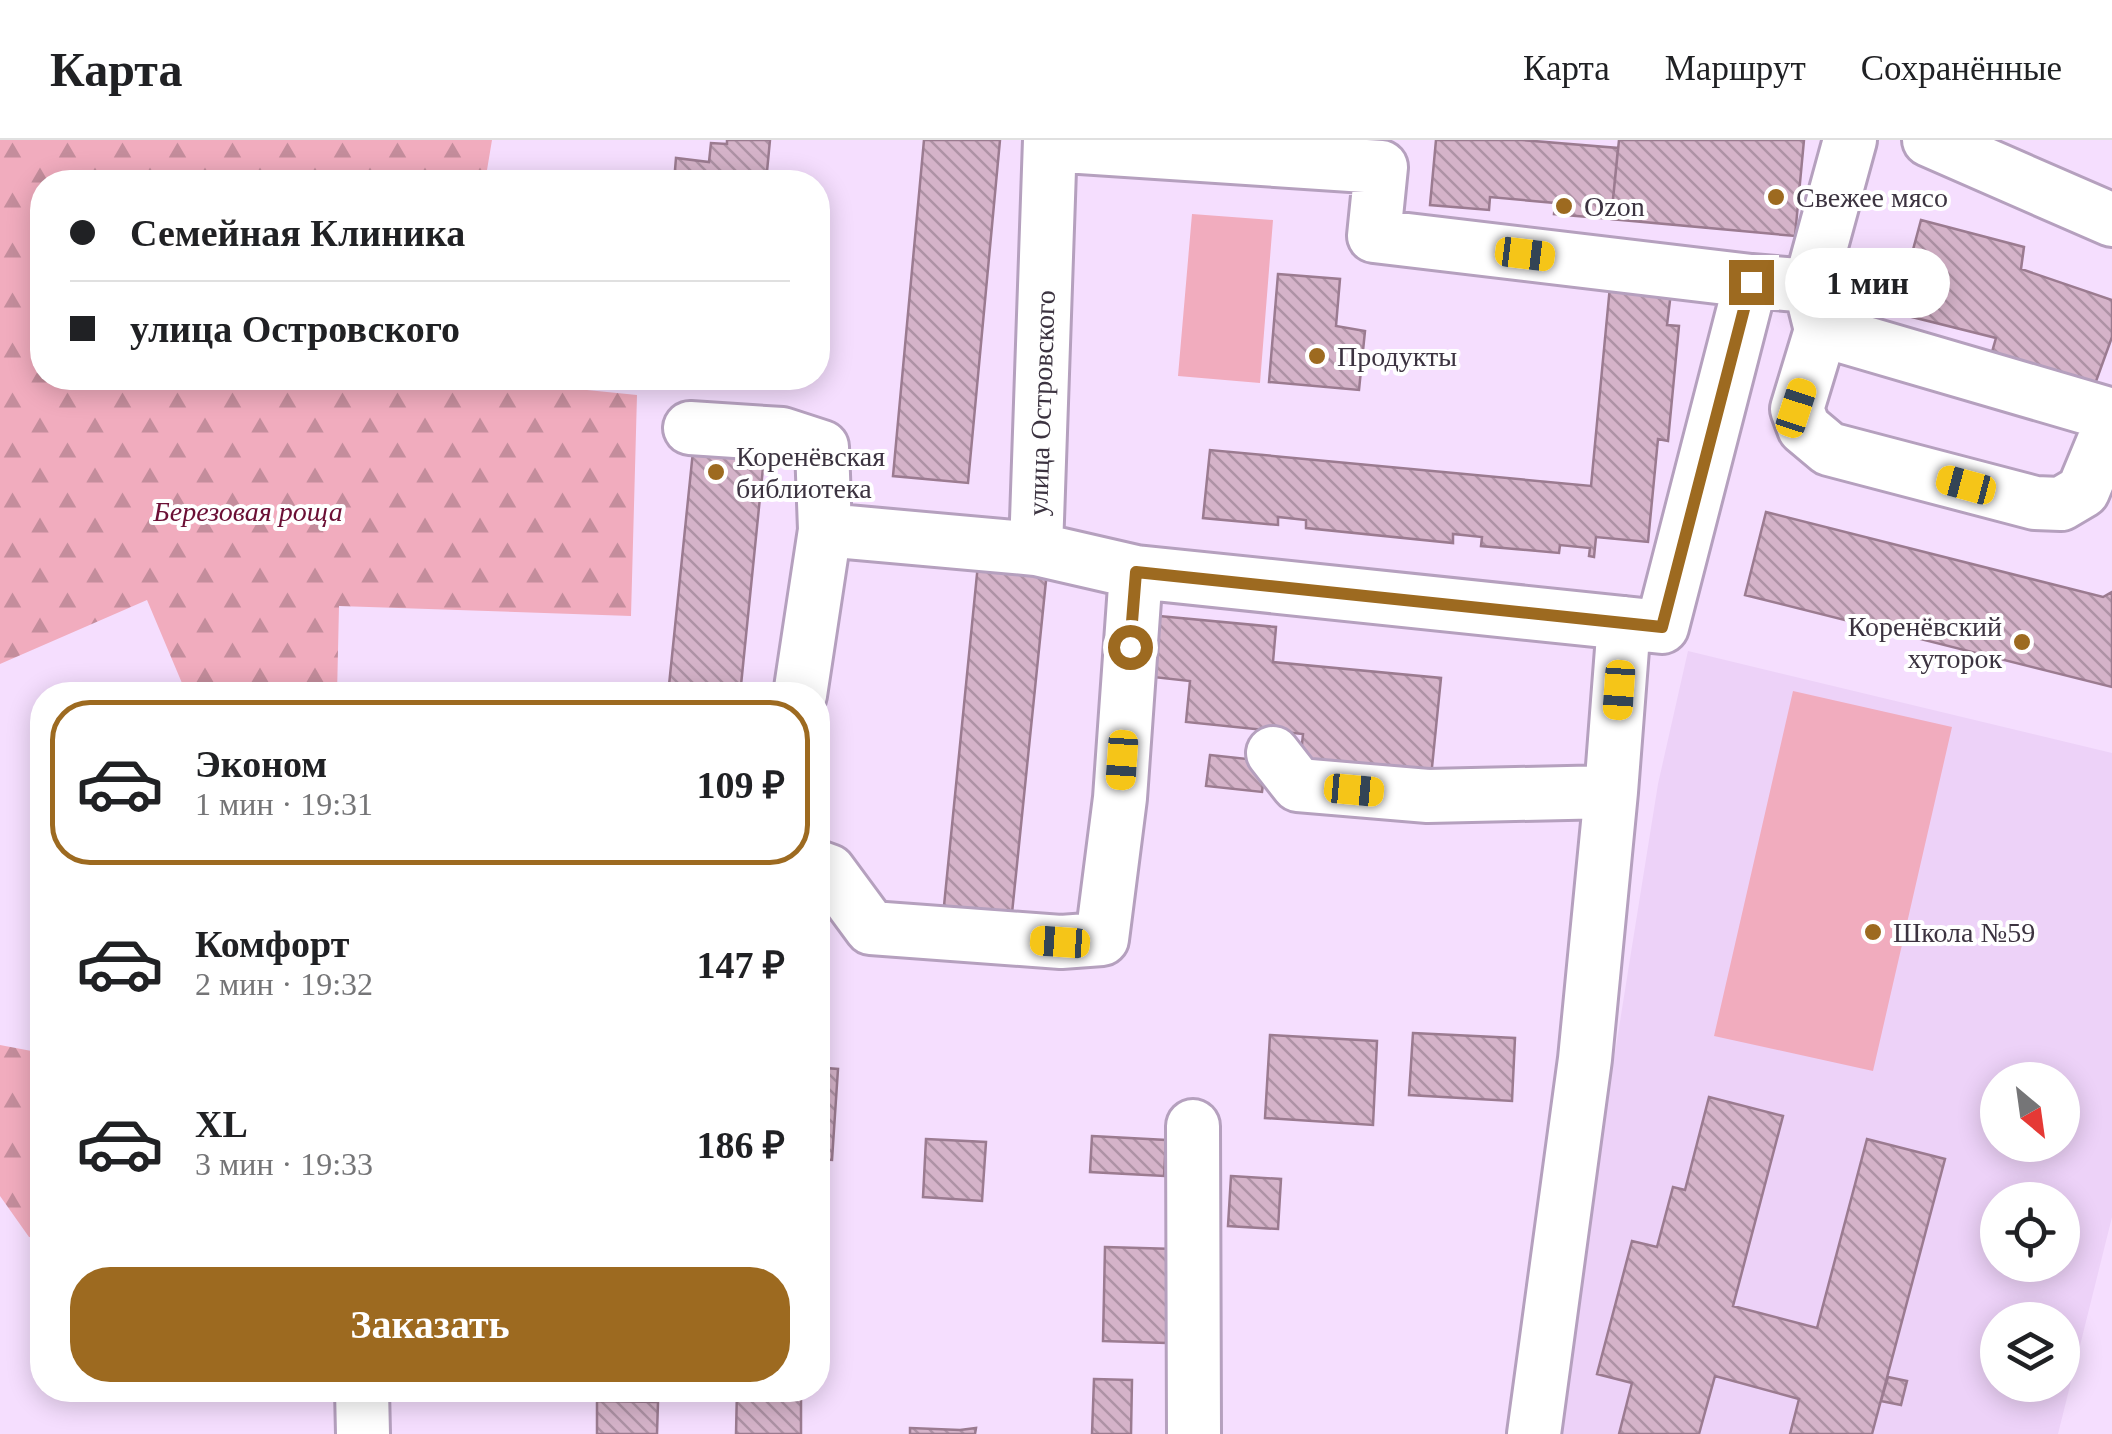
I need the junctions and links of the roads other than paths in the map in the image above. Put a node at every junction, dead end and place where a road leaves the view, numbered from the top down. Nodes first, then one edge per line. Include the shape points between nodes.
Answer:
1 (1850, 140) edge
2 (1929, 140) edge
3 (1050, 143) edge
4 (2112, 220) edge
5 (1751, 282) junction
6 (1815, 308) junction
7 (2112, 418) edge
8 (690, 428) dead end
9 (825, 530) junction
10 (1036, 549) junction
11 (1136, 572) junction
12 (1624, 623) junction
13 (802, 682) edge
14 (1273, 753) dead end
15 (1611, 792) junction
16 (830, 871) edge
17 (1193, 1126) dead end
18 (362, 1402) edge
19 (362, 1434) edge
20 (1194, 1434) edge
21 (1534, 1434) edge

1 - 6 street
2 - 4 street
3 - 5 street via 1381,167 1374,236
3 - 10 street, улица Островского
5 - 6 street
5 - 12 street, улица Островского via 1662,627
6 - 7 street
6 - 7 street via 1796,408 1804,428 1828,450 2061,504 2083,491
8 - 9 street via 782,434 822,446
9 - 10 street
9 - 13 street
10 - 11 street, улица Островского
11 - 12 street, улица Островского
11 - 16 street via 1102,939 871,928
12 - 15 street
14 - 15 street via 1298,785 1428,796
15 - 21 street via 1585,1059
17 - 20 street
18 - 19 street

